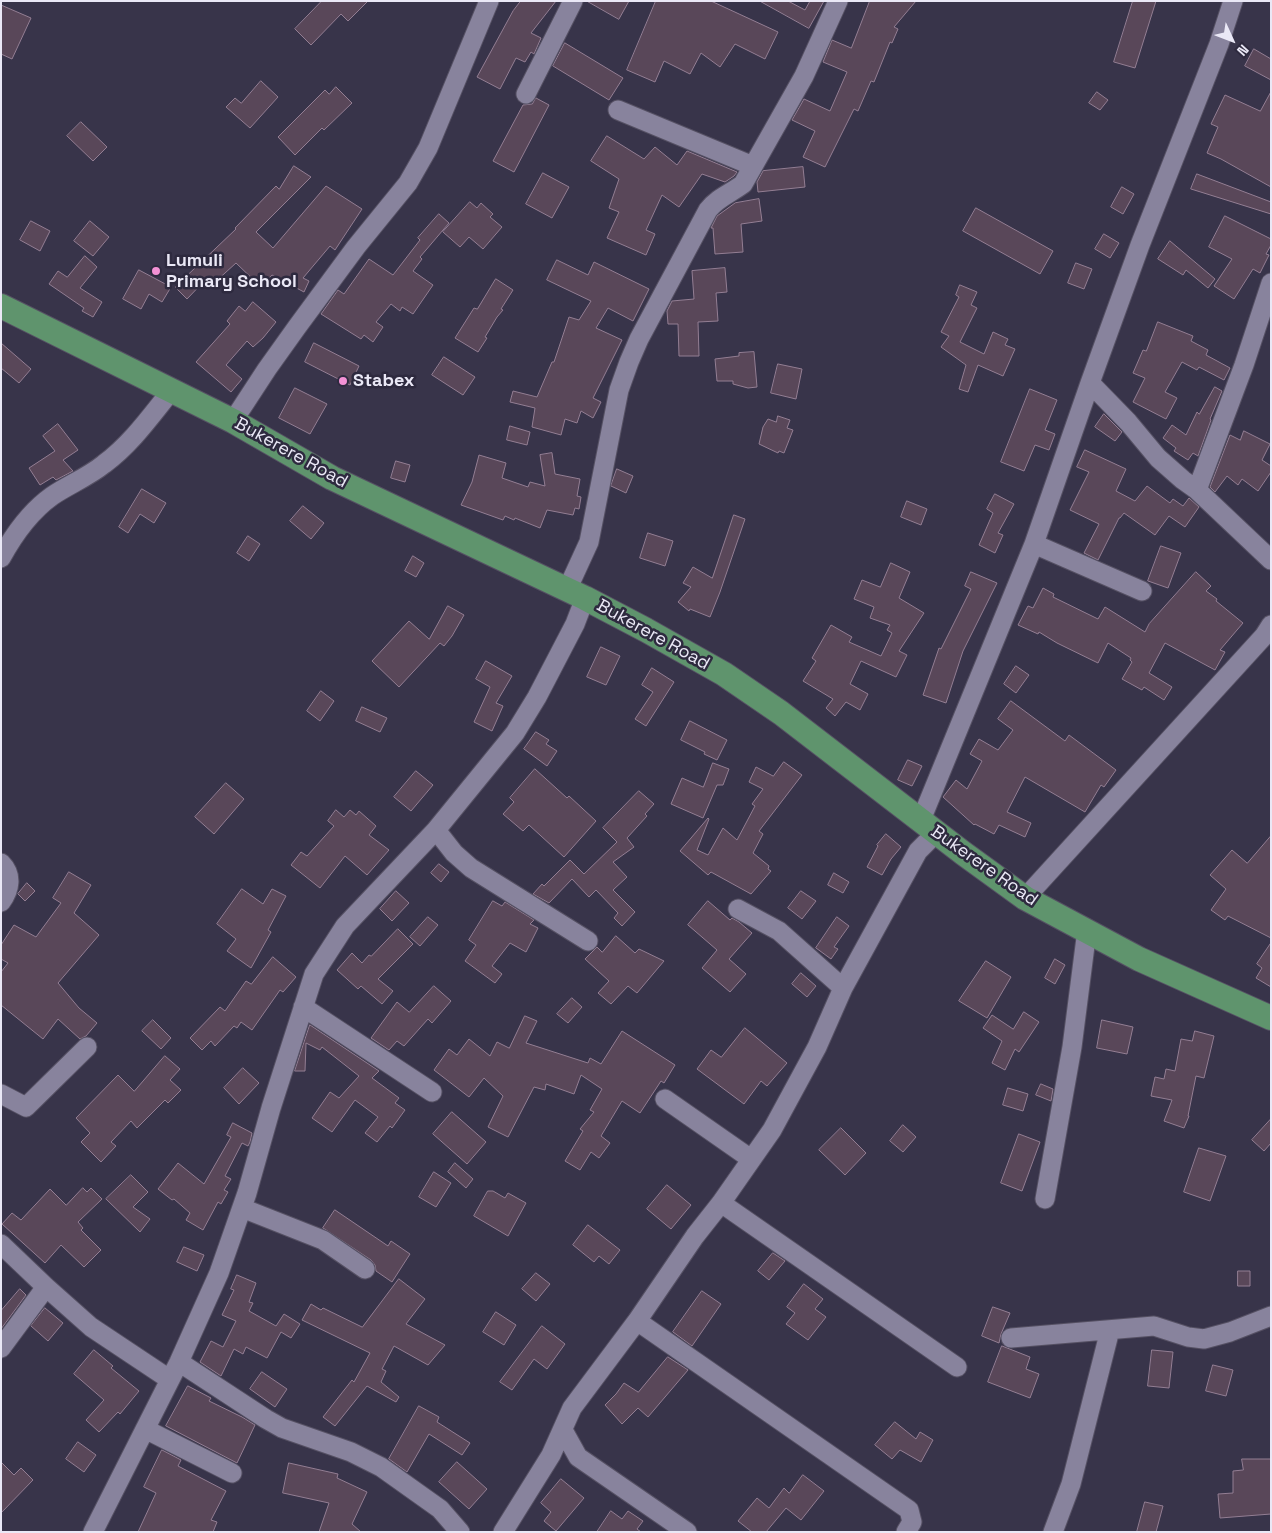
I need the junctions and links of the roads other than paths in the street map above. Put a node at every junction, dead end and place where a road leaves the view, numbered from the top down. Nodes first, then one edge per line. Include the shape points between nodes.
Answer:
1 (489, 1) edge
2 (573, 1) edge
3 (838, 1) edge
4 (1233, 1) edge
5 (526, 94) dead end
6 (618, 110) dead end
7 (754, 166) junction
8 (1271, 283) edge
9 (1, 306) edge
10 (1090, 383) junction
11 (171, 391) junction
12 (233, 421) junction
13 (1197, 490) junction
14 (1034, 544) junction
15 (1, 558) edge
16 (1271, 560) edge
17 (1142, 591) dead end
18 (576, 594) junction
19 (1271, 625) edge
20 (929, 826) junction
21 (436, 830) junction
22 (1, 863) edge
23 (1025, 898) junction
24 (1, 902) edge
25 (738, 909) dead end
26 (1087, 930) junction
27 (588, 941) dead end
28 (843, 988) junction
29 (303, 1007) junction
30 (1271, 1018) edge
31 (87, 1047) dead end
32 (432, 1092) dead end
33 (1, 1094) edge
34 (665, 1099) dead end
35 (751, 1159) junction
36 (1046, 1199) dead end
37 (721, 1203) junction
38 (242, 1208) junction
39 (1, 1244) edge
40 (365, 1269) dead end
41 (46, 1288) junction
42 (1271, 1316) edge
43 (636, 1321) junction
44 (1110, 1330) junction
45 (1011, 1338) dead end
46 (1, 1348) edge
47 (179, 1362) junction
48 (957, 1367) dead end
49 (169, 1379) junction
50 (145, 1429) junction
51 (563, 1430) junction
52 (232, 1473) dead end
53 (93, 1532) edge
54 (460, 1532) edge
55 (503, 1532) edge
56 (686, 1532) edge
57 (906, 1532) edge
58 (1053, 1532) edge

1 - 12 street via 428,148 408,182 297,327
2 - 5 street
3 - 7 street via 804,76
4 - 10 street
6 - 7 street
7 - 18 street via 743,184 714,202 708,210 632,354 619,390
8 - 13 street
9 - 11 main road, Bukerere Road
10 - 13 street via 1158,458
10 - 14 street
11 - 12 main road, Bukerere Road
11 - 15 street via 132,439 104,465 52,496 34,512
12 - 18 main road, Bukerere Road via 332,478
13 - 16 street
14 - 17 street
14 - 20 street
18 - 20 main road, Bukerere Road via 724,674 782,713
18 - 21 street via 571,632 537,697 515,733
19 - 23 street
20 - 23 main road, Bukerere Road
20 - 28 street
21 - 27 street via 471,868
21 - 29 street via 344,926 314,974
22 - 24 street via 9,880 8,892
23 - 26 main road, Bukerere Road
25 - 28 street via 779,930
26 - 30 main road, Bukerere Road via 1139,960
26 - 36 street via 1072,1047
28 - 35 street via 817,1047 772,1130
29 - 32 street
29 - 38 street
31 - 33 street via 26,1107
34 - 35 street
35 - 37 street
37 - 43 street
37 - 48 street
38 - 40 street via 323,1240
38 - 47 street via 219,1273
39 - 41 street
41 - 46 street
41 - 49 street via 91,1327
42 - 44 street via 1204,1340 1154,1326
43 - 51 street via 572,1408
43 - 57 street via 909,1510 912,1522
44 - 45 street
44 - 58 street via 1071,1484
47 - 49 street
47 - 54 street via 282,1428 381,1467 440,1509
49 - 50 street
50 - 52 street
50 - 53 street
51 - 55 street
51 - 56 street via 578,1457

